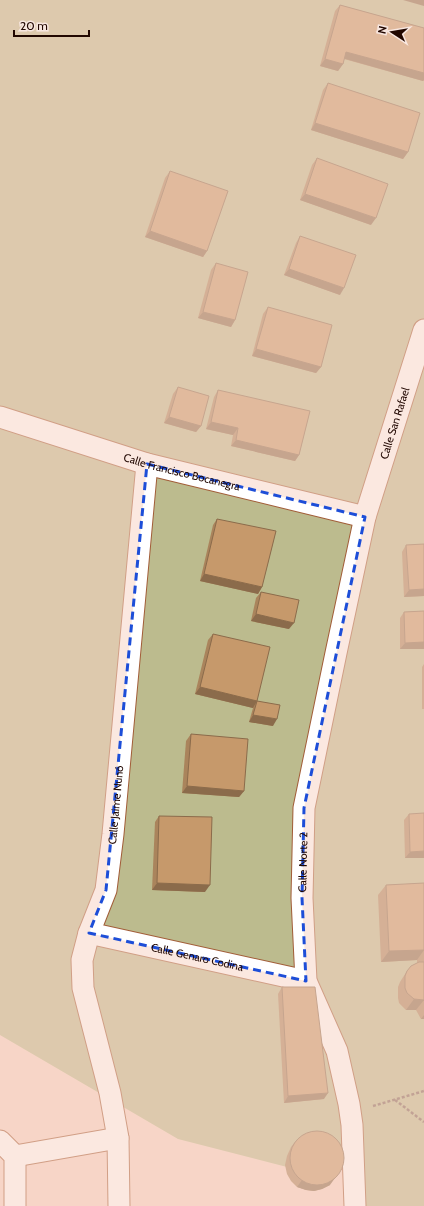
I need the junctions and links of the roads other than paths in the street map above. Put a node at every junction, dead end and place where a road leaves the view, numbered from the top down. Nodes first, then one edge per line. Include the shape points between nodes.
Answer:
1 (424, 330) edge
2 (0, 417) edge
3 (147, 464) junction
4 (365, 517) junction
5 (89, 933) junction
6 (306, 981) junction
7 (118, 1138) junction
8 (0, 1141) edge
9 (15, 1156) junction
10 (16, 1206) edge
11 (119, 1206) edge
12 (355, 1206) edge

1 - 4 street, Calle San Rafael
2 - 3 street, Calle Francisco Bocanegra
3 - 4 street, Calle Francisco Bocanegra
3 - 5 street, Calle Jaime Nunó via 113,834 106,890
4 - 6 street, Calle Norte 2 via 304,808 302,898
5 - 6 street, Calle Genaro Codina
5 - 7 street, Calle Jaime Nunó via 82,960 83,988 110,1093
6 - 12 street, Calle Norte 2 via 337,1051 350,1113
7 - 9 street
7 - 11 street, Calle Jaime Nunó
8 - 9 street
9 - 10 street

